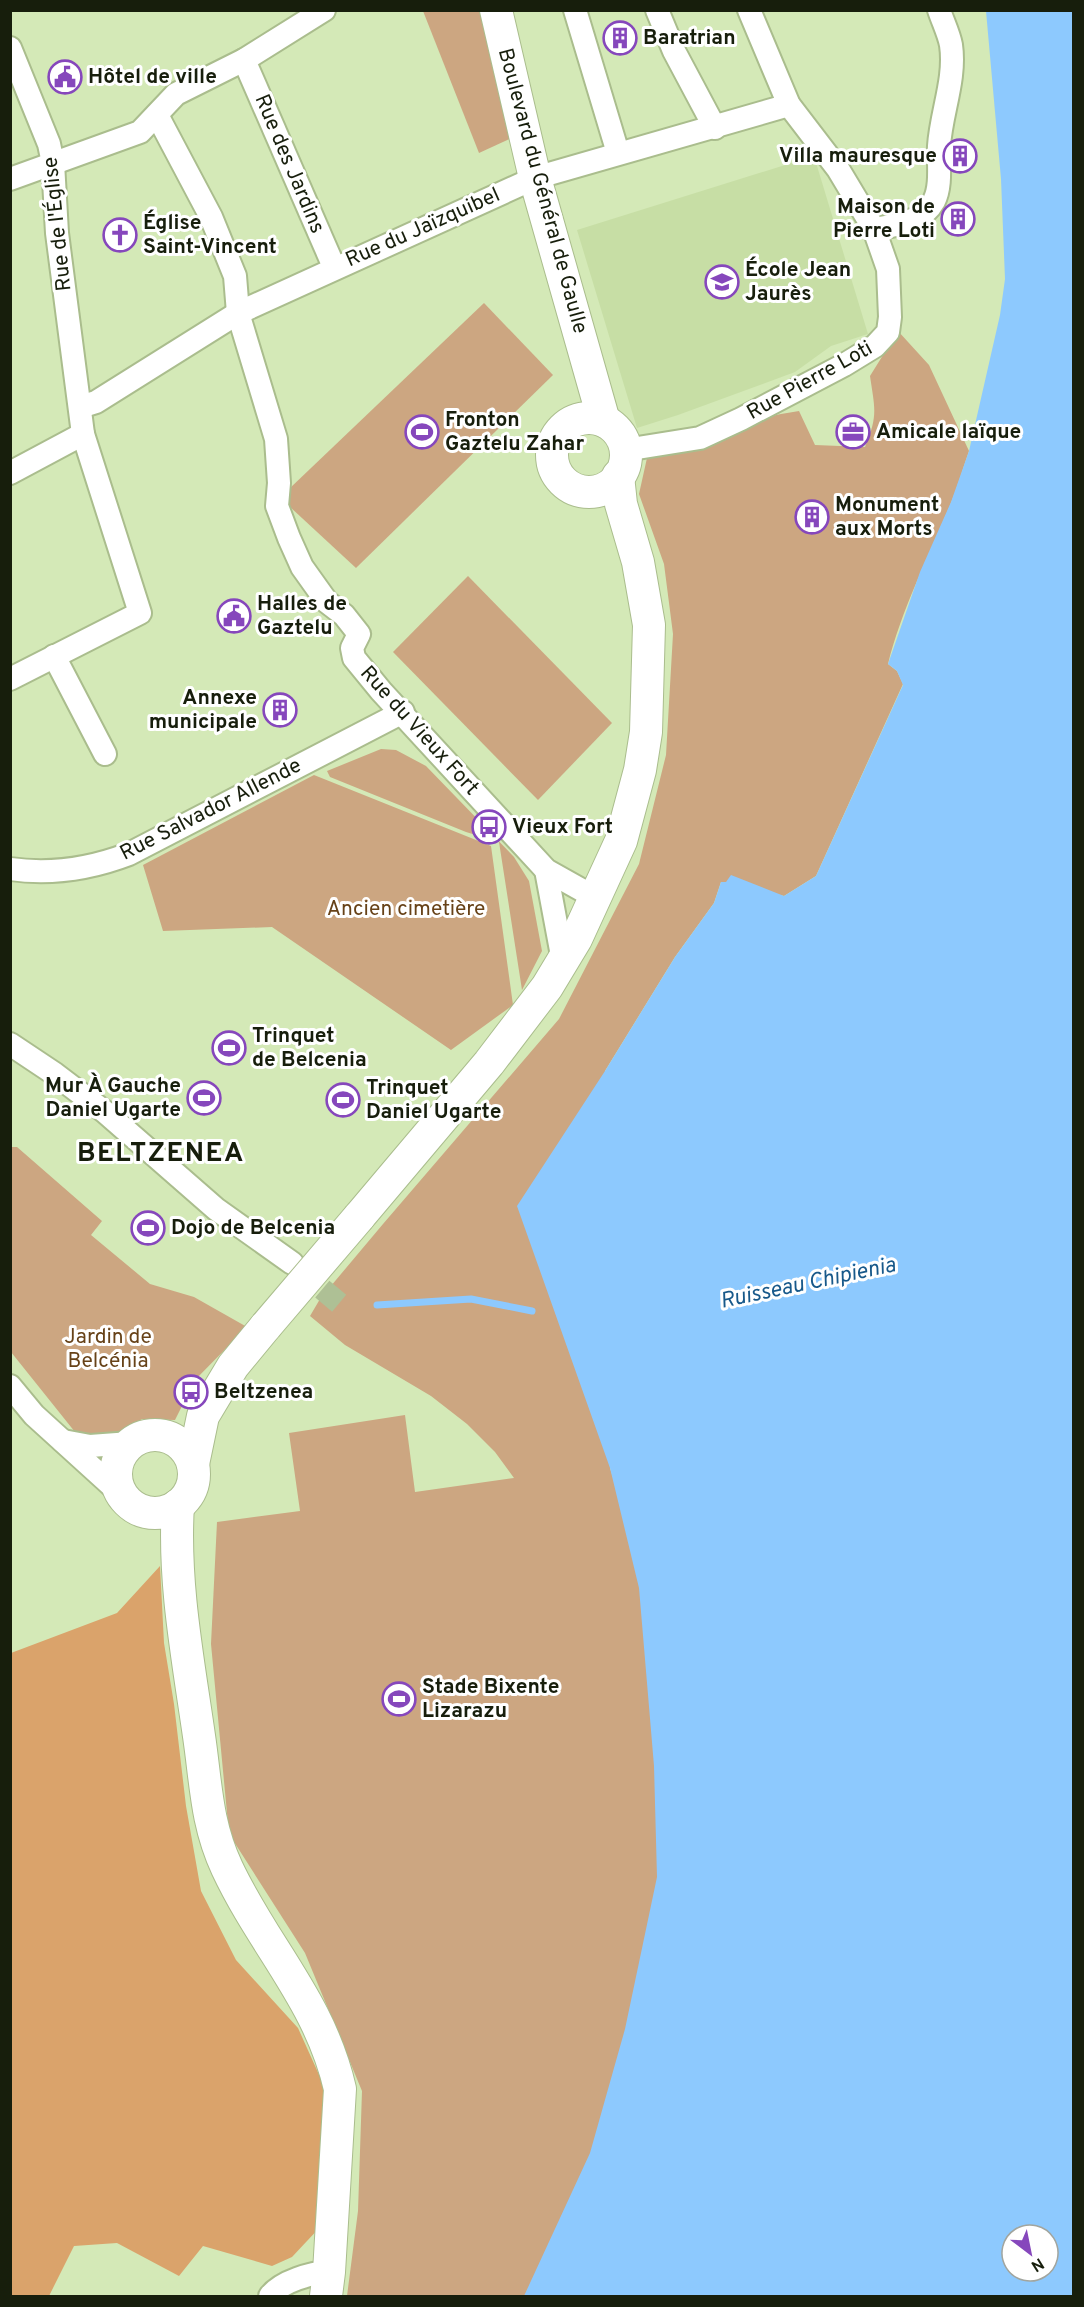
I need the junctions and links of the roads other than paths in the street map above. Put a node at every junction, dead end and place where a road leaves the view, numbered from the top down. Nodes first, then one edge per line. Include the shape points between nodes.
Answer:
1 (324, 10) edge
2 (496, 10) edge
3 (575, 10) edge
4 (657, 10) edge
5 (749, 10) edge
6 (939, 10) edge
7 (294, 18) edge
8 (10, 48) edge
9 (244, 60) junction
10 (789, 105) junction
11 (157, 115) junction
12 (715, 128) junction
13 (618, 153) junction
14 (53, 163) junction
15 (535, 178) junction
16 (10, 179) edge
17 (874, 229) junction
18 (334, 267) junction
19 (238, 313) junction
20 (80, 407) junction
21 (591, 420) junction
22 (83, 434) junction
23 (614, 472) junction
24 (10, 473) edge
25 (54, 656) junction
26 (10, 679) edge
27 (403, 712) junction
28 (105, 754) dead end
29 (10, 869) edge
30 (546, 870) junction
31 (596, 898) junction
32 (563, 961) junction
33 (10, 1044) edge
34 (292, 1263) tunnel mouth
35 (10, 1386) edge
36 (203, 1416) junction
37 (169, 1437) junction
38 (62, 1440) junction
39 (131, 1443) junction
40 (193, 1464) junction
41 (121, 1494) junction
42 (164, 1509) junction
43 (328, 2284) edge
44 (270, 2296) edge

1 - 7 street
2 - 15 main road, Boulevard du Général de Gaulle
3 - 13 street
4 - 12 street
5 - 10 street, Rue Pierre Loti
6 - 17 street via 951,45 950,79 939,144 938,189 934,202 920,216 904,224
7 - 9 street
8 - 14 street, Rue de l'Église
9 - 11 street via 176,94
9 - 18 street, Rue des Jardins
10 - 12 street, Rue du Jaïzquibel
10 - 17 street, Rue Pierre Loti via 838,169
11 - 14 street via 140,132
11 - 19 street, Rue du Vieux Fort via 211,217 235,276
12 - 13 street, Rue du Jaïzquibel
13 - 15 street, Rue du Jaïzquibel
14 - 16 street
14 - 20 street, Rue de l'Église via 57,233
15 - 18 street, Rue du Jaïzquibel
15 - 21 main road, Boulevard du Général de Gaulle via 588,372 578,406
17 - 23 street, Rue Pierre Loti via 888,269 890,317 888,332 875,346 777,401 700,438
18 - 19 street, Rue du Jaïzquibel
19 - 20 street, Rue du Jaïzquibel via 96,402
19 - 27 street, Rue du Vieux Fort via 276,439 278,506 289,538 302,567 327,602 359,634 352,648 354,658
20 - 22 street, Rue de l'Église
21 - 23 main road via 614,428 621,438
21 - 23 main road via 567,425 559,433 552,455 554,466 566,483 586,491
22 - 24 street
22 - 25 street via 140,613
23 - 31 main road via 638,562 649,625 646,732 621,840
25 - 26 street
25 - 28 street
27 - 29 street, Rue Salvador Allende via 129,854 99,865 60,872
27 - 30 street, Rue du Vieux Fort
30 - 31 street, Rue du Vieux Fort
30 - 32 street
31 - 32 main road
32 - 36 main road, bridge via 489,1063 233,1366
33 - 34 street via 105,1112 216,1209
35 - 38 street
36 - 37 main road
36 - 40 main road
37 - 39 main road via 147,1435
37 - 40 main road via 188,1452
38 - 39 street via 90,1446
38 - 41 street
39 - 41 main road via 117,1461
40 - 42 main road via 192,1486 186,1497
41 - 42 main road via 129,1503
42 - 43 main road via 177,1552 184,1641 209,1817 239,1893 301,1990 321,2029 340,2090
43 - 44 street via 313,2273

